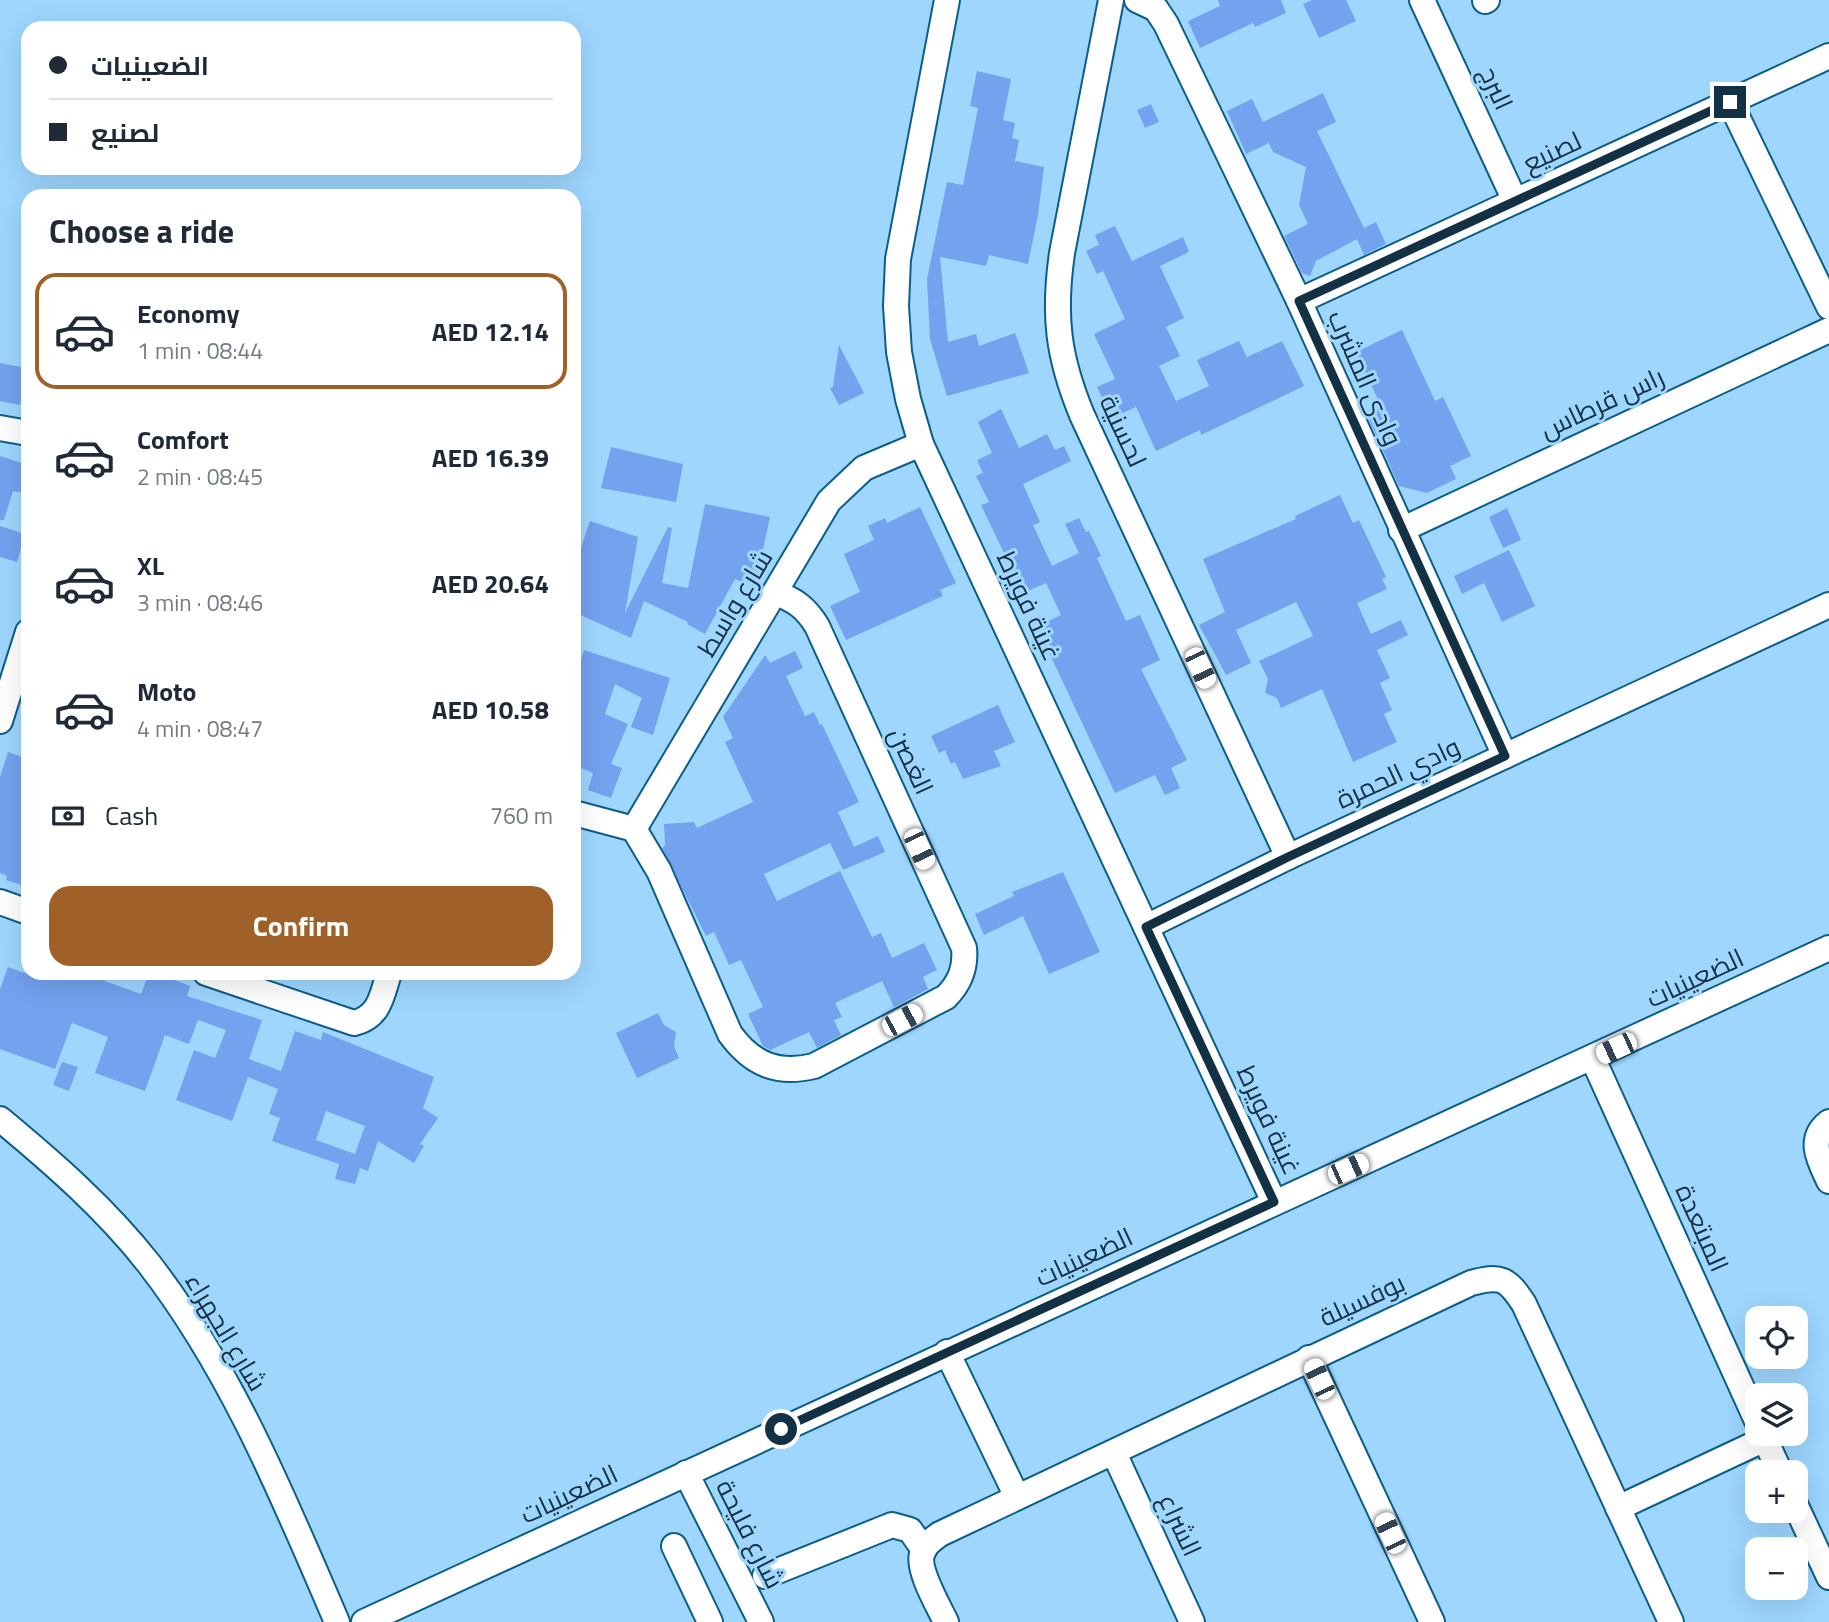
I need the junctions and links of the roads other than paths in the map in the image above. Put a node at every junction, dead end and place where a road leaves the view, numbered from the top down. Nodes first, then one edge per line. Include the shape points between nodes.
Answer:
1 (947, 0) edge
2 (1111, 0) edge
3 (1137, 0) edge
4 (1422, 0) edge
5 (1829, 56) edge
6 (1730, 102) junction
7 (1515, 201) junction
8 (1299, 301) junction
9 (1829, 307) edge
10 (1829, 330) edge
11 (0, 428) edge
12 (21, 432) edge
13 (921, 443) junction
14 (1401, 530) junction
15 (776, 593) junction
16 (1829, 605) edge
17 (21, 660) edge
18 (0, 721) edge
19 (1505, 756) junction
20 (581, 815) edge
21 (634, 829) junction
22 (1288, 857) junction
23 (0, 902) edge
24 (21, 910) edge
25 (1146, 927) junction
26 (1829, 948) edge
27 (227, 980) edge
28 (386, 980) edge
29 (1592, 1059) junction
30 (0, 1119) edge
31 (1829, 1122) edge
32 (1829, 1181) edge
33 (1274, 1202) junction
34 (947, 1352) junction
35 (1309, 1358) junction
36 (1745, 1396) edge
37 (1745, 1440) edge
38 (1114, 1453) junction
39 (686, 1473) junction
40 (1017, 1497) junction
41 (1618, 1508) junction
42 (1804, 1523) edge
43 (674, 1546) dead end
44 (924, 1550) junction
45 (765, 1576) dead end
46 (1829, 1577) edge
47 (337, 1622) edge
48 (364, 1622) edge
49 (710, 1622) edge
50 (761, 1622) edge
51 (946, 1622) edge
52 (1192, 1622) edge
53 (1432, 1622) edge
54 (1671, 1622) edge

1 - 13 street, غينة فويرط via 898,259 900,352
2 - 22 street, لحسنية via 1058,280 1060,350 1082,415
3 - 8 street, وادى المشرب via 1156,9 1166,24
4 - 7 street, البرج
5 - 6 street, لصنيع
6 - 7 street, لصنيع
6 - 9 street
7 - 8 street, لصنيع
8 - 14 street, وادى المشرب
10 - 14 street, راس قرطاس
11 - 12 street
13 - 15 street, شارع واسط via 864,468 842,486
13 - 25 street, غينة فويرط
14 - 19 street, وادى المشرب
15 - 21 street, شارع واسط
15 - 21 street, الغصن via 792,599 817,625 964,948 959,980 946,997 814,1066 785,1070 757,1062 730,1034 659,871
16 - 19 street, وادي الحمرة
17 - 18 street
19 - 22 street, وادي الحمرة
20 - 21 street
22 - 25 street, وادي الحمرة
23 - 24 street
25 - 33 street, غينة فويرط
26 - 29 street, الضعينيات
27 - 28 street via 354,1023 379,1007
29 - 33 street, الضعينيات
29 - 36 street, المبتعدة
30 - 47 street, شارع الجهراء via 94,1202 148,1263 195,1329 288,1509
31 - 32 street via 1820,1131 1816,1151
33 - 34 street, الضعينيات
34 - 39 street, الضعينيات
34 - 40 street
35 - 38 street, بوفسيلة
35 - 41 street, بوفسيلة via 1471,1283 1502,1279 1524,1304
35 - 53 street
37 - 41 street
38 - 40 street, بوفسيلة
38 - 52 street, الشراع
39 - 48 street, الضعينيات
39 - 50 street, شارع فليحة
40 - 44 street, بوفسيلة via 940,1534
41 - 54 street, بوفسيلة
42 - 46 street
43 - 49 street
44 - 45 street via 910,1530 892,1525
44 - 51 street via 922,1567

